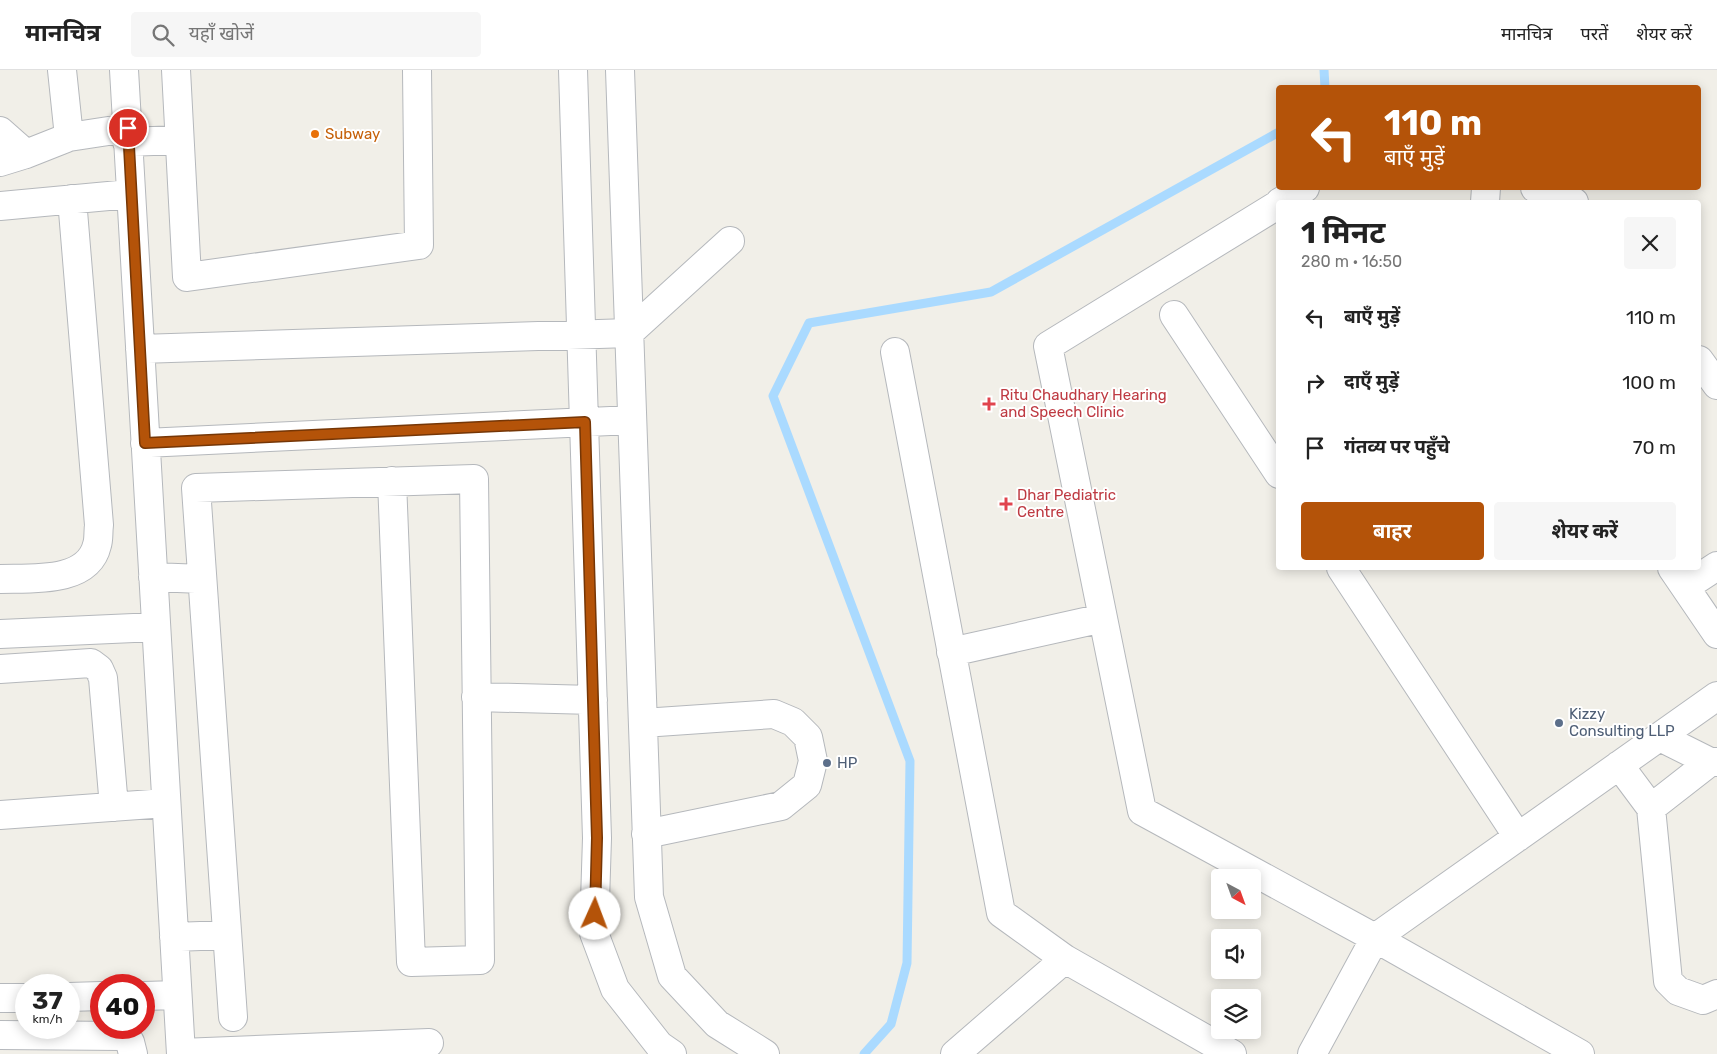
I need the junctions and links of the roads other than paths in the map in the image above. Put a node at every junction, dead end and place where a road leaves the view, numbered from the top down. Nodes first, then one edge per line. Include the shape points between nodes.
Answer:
1 (62, 70) edge
2 (124, 70) edge
3 (176, 70) edge
4 (416, 70) edge
5 (573, 70) edge
6 (620, 70) edge
7 (0, 131) edge
8 (128, 135) junction
9 (69, 136) junction
10 (179, 140) junction
11 (26, 154) junction
12 (0, 162) edge
13 (1302, 190) edge
14 (1546, 190) edge
15 (130, 194) junction
16 (72, 199) junction
17 (1285, 200) edge
18 (1571, 200) edge
19 (1276, 205) edge
20 (0, 206) edge
21 (730, 242) dead end
22 (1174, 315) dead end
23 (629, 333) junction
24 (582, 335) junction
25 (140, 349) junction
26 (895, 352) dead end
27 (1701, 363) edge
28 (1717, 385) edge
29 (632, 420) junction
30 (585, 422) junction
31 (145, 443) junction
32 (1276, 469) edge
33 (392, 481) junction
34 (1717, 566) edge
35 (1342, 570) edge
36 (153, 577) junction
37 (1678, 577) edge
38 (202, 578) junction
39 (0, 579) edge
40 (1103, 618) junction
41 (156, 627) junction
42 (0, 634) edge
43 (1717, 634) edge
44 (951, 652) junction
45 (0, 669) edge
46 (1717, 696) edge
47 (476, 697) junction
48 (593, 700) junction
49 (643, 723) junction
50 (1660, 737) junction
51 (1714, 762) edge
52 (1619, 766) junction
53 (166, 803) junction
54 (114, 807) junction
55 (1651, 808) junction
56 (0, 815) edge
57 (646, 834) junction
58 (1518, 837) junction
59 (227, 935) junction
60 (174, 937) junction
61 (1375, 938) junction
62 (1065, 959) junction
63 (1717, 994) edge
64 (177, 995) junction
65 (155, 996) edge
66 (0, 998) edge
67 (15, 998) edge
68 (233, 1017) dead end
69 (0, 1035) edge
70 (429, 1043) dead end
71 (133, 1054) edge
72 (181, 1054) edge
73 (672, 1054) edge
74 (765, 1054) edge
75 (955, 1054) edge
76 (1232, 1054) edge
77 (1312, 1054) edge
78 (1580, 1054) edge

1 - 9 street
2 - 8 street
3 - 10 street
4 - 10 street via 419,245 187,277
5 - 24 street
6 - 23 street
7 - 11 street
8 - 9 street
8 - 10 street
8 - 15 street
9 - 11 street
11 - 12 street
13 - 17 street
14 - 18 street
15 - 16 street
15 - 25 street
16 - 20 street
16 - 39 street via 99,525 97,546 86,564 69,573 52,577
19 - 40 street via 1048,346
21 - 23 street
22 - 32 street
23 - 24 street
23 - 29 street
24 - 25 street
24 - 30 street
25 - 31 street
26 - 44 street
27 - 28 street
29 - 30 street
29 - 49 street
30 - 31 street
30 - 48 street
31 - 36 street
33 - 38 street via 196,488
33 - 47 street via 474,479
33 - 47 street via 411,962 480,960
34 - 37 street
35 - 58 street
36 - 38 street
36 - 41 street
37 - 43 street
38 - 59 street
40 - 44 street
40 - 61 street via 1142,811
41 - 42 street
41 - 53 street
44 - 62 street via 1001,913
45 - 54 street via 91,663 99,669 103,678
46 - 50 street
47 - 48 street
48 - 73 street via 597,838 594,933 614,990 659,1045
49 - 57 street
49 - 57 street via 774,714 793,722 808,738 813,761 807,785 781,806
50 - 51 street
50 - 52 street
51 - 55 street
52 - 55 street
52 - 58 street
53 - 54 street
53 - 60 street
54 - 56 street
55 - 63 street via 1668,981 1678,991 1703,1000
57 - 74 street via 649,897 672,976 717,1024
58 - 61 street
59 - 60 street
59 - 68 street
60 - 64 street
61 - 77 street
61 - 78 street
62 - 75 street
62 - 76 street
64 - 65 street
64 - 72 street
66 - 67 street
69 - 71 street via 122,1036 130,1042
70 - 72 street

